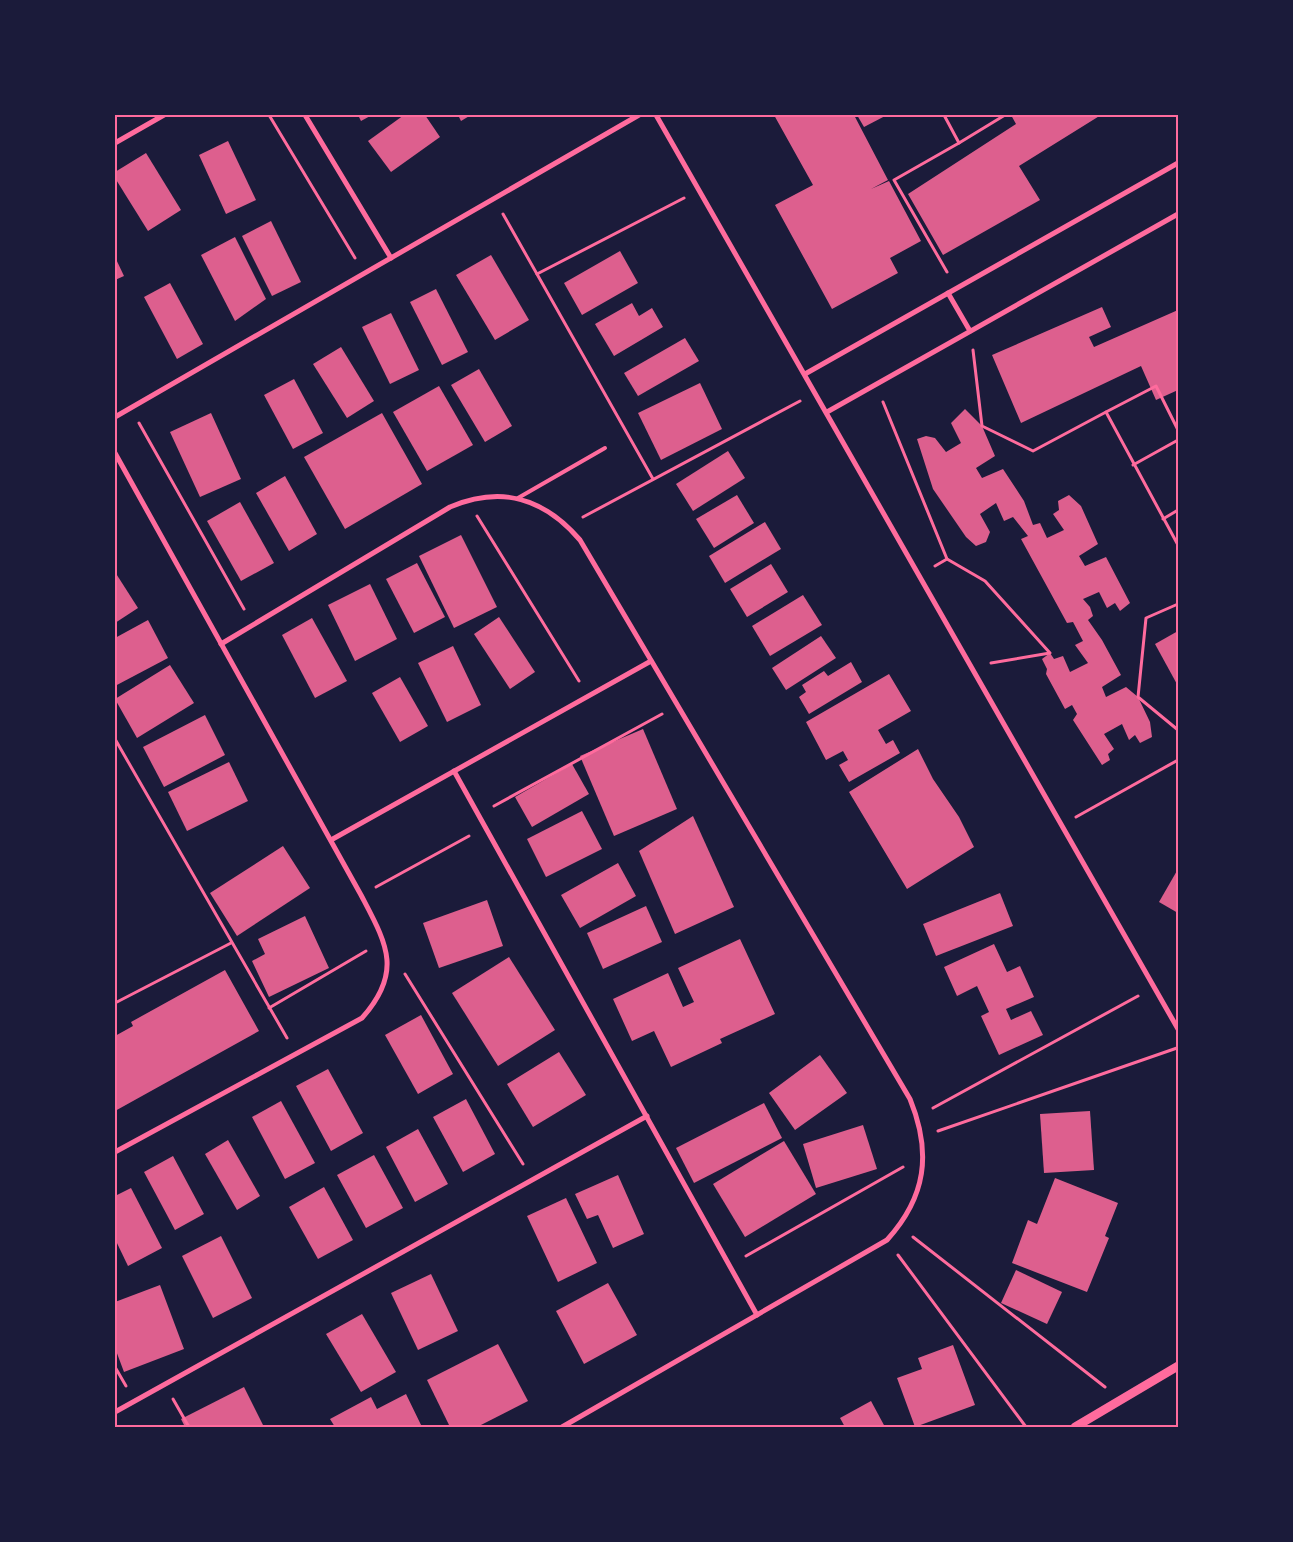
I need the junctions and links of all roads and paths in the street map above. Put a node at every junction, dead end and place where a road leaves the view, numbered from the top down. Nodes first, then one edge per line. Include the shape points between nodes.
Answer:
1 (164, 115) edge
2 (269, 115) edge
3 (305, 115) edge
4 (639, 115) edge
5 (656, 115) edge
6 (944, 115) edge
7 (1005, 115) edge
8 (115, 143) edge
9 (959, 143) junction
10 (1178, 163) edge
11 (700, 190) junction
12 (495, 198) junction
13 (1178, 214) edge
14 (391, 258) junction
15 (364, 274) junction
16 (537, 274) junction
17 (956, 288) junction
18 (948, 293) junction
19 (970, 331) junction
20 (805, 374) junction
21 (876, 384) junction
22 (816, 392) junction
23 (130, 408) junction
24 (827, 412) junction
25 (1106, 412) junction
26 (115, 418) edge
27 (1178, 430) edge
28 (1178, 440) edge
29 (605, 448) dead end
30 (115, 453) edge
31 (1134, 465) junction
32 (653, 479) junction
33 (518, 498) junction
34 (466, 500) junction
35 (1178, 510) edge
36 (1164, 519) junction
37 (567, 526) junction
38 (1178, 545) edge
39 (947, 559) junction
40 (919, 574) junction
41 (1178, 604) edge
42 (253, 625) junction
43 (221, 644) junction
44 (651, 661) junction
45 (971, 666) junction
46 (589, 696) junction
47 (678, 706) junction
48 (1178, 730) edge
49 (115, 740) edge
50 (1178, 760) edge
51 (454, 771) junction
52 (478, 815) junction
53 (1062, 825) junction
54 (485, 827) junction
55 (331, 840) junction
56 (361, 895) junction
57 (384, 940) junction
58 (232, 943) junction
59 (405, 973) dead end
60 (1154, 987) junction
61 (115, 1003) edge
62 (269, 1008) junction
63 (1178, 1029) edge
64 (1178, 1048) edge
65 (296, 1054) junction
66 (647, 1116) junction
67 (918, 1117) junction
68 (922, 1136) junction
69 (115, 1152) edge
70 (924, 1155) junction
71 (533, 1179) junction
72 (900, 1226) junction
73 (887, 1240) junction
74 (730, 1265) junction
75 (758, 1314) junction
76 (1178, 1366) edge
77 (164, 1384) junction
78 (1122, 1399) junction
79 (115, 1412) edge
80 (189, 1427) edge
81 (562, 1427) edge
82 (1026, 1427) edge
83 (1074, 1427) edge

1 - 8 street
2 - 15 path
3 - 14 street
4 - 12 street
5 - 11 street
6 - 9 path
7 - 9 path
9 - 17 path via 894,180
10 - 17 street
11 - 16 path
11 - 20 street
12 - 14 street
12 - 16 path
13 - 19 street
14 - 15 street
15 - 23 street
16 - 32 path
17 - 18 street
18 - 19 street
18 - 20 street
19 - 21 street
19 - 25 path via 982,426 1033,451
20 - 22 street
21 - 24 street
21 - 39 path
22 - 24 street
22 - 32 path
23 - 26 street
23 - 42 path
24 - 40 street
25 - 27 path via 1156,386
25 - 31 path
28 - 31 path
29 - 33 lane
30 - 43 street
31 - 36 path
32 - 37 path
33 - 34 street via 492,496
33 - 37 street via 553,513
34 - 42 street
34 - 46 path
35 - 36 path
36 - 38 path
37 - 44 street via 580,540
39 - 40 path
39 - 45 path via 985,581 1050,653
40 - 45 street
41 - 48 path via 1146,618 1138,697
42 - 43 street
43 - 55 street
44 - 46 street
44 - 47 street
45 - 53 street
46 - 51 street
47 - 52 path
47 - 67 street
49 - 58 path
50 - 53 path
51 - 52 street
51 - 55 street
52 - 54 street
53 - 60 street
54 - 56 path
54 - 66 street
55 - 56 street
56 - 57 street
57 - 62 path
57 - 65 street via 386,973 374,1005 362,1018
58 - 61 path
58 - 62 path
59 - 71 path
60 - 63 street
60 - 67 path
62 - 65 path
64 - 68 path
65 - 69 street
66 - 71 street
66 - 74 street
67 - 68 street
68 - 70 street
70 - 72 street via 917,1193
70 - 74 path
71 - 77 street
72 - 73 street
72 - 78 path
73 - 75 street
73 - 82 path
74 - 75 street
75 - 81 street
76 - 78 street
77 - 79 street
77 - 80 path
78 - 83 street

